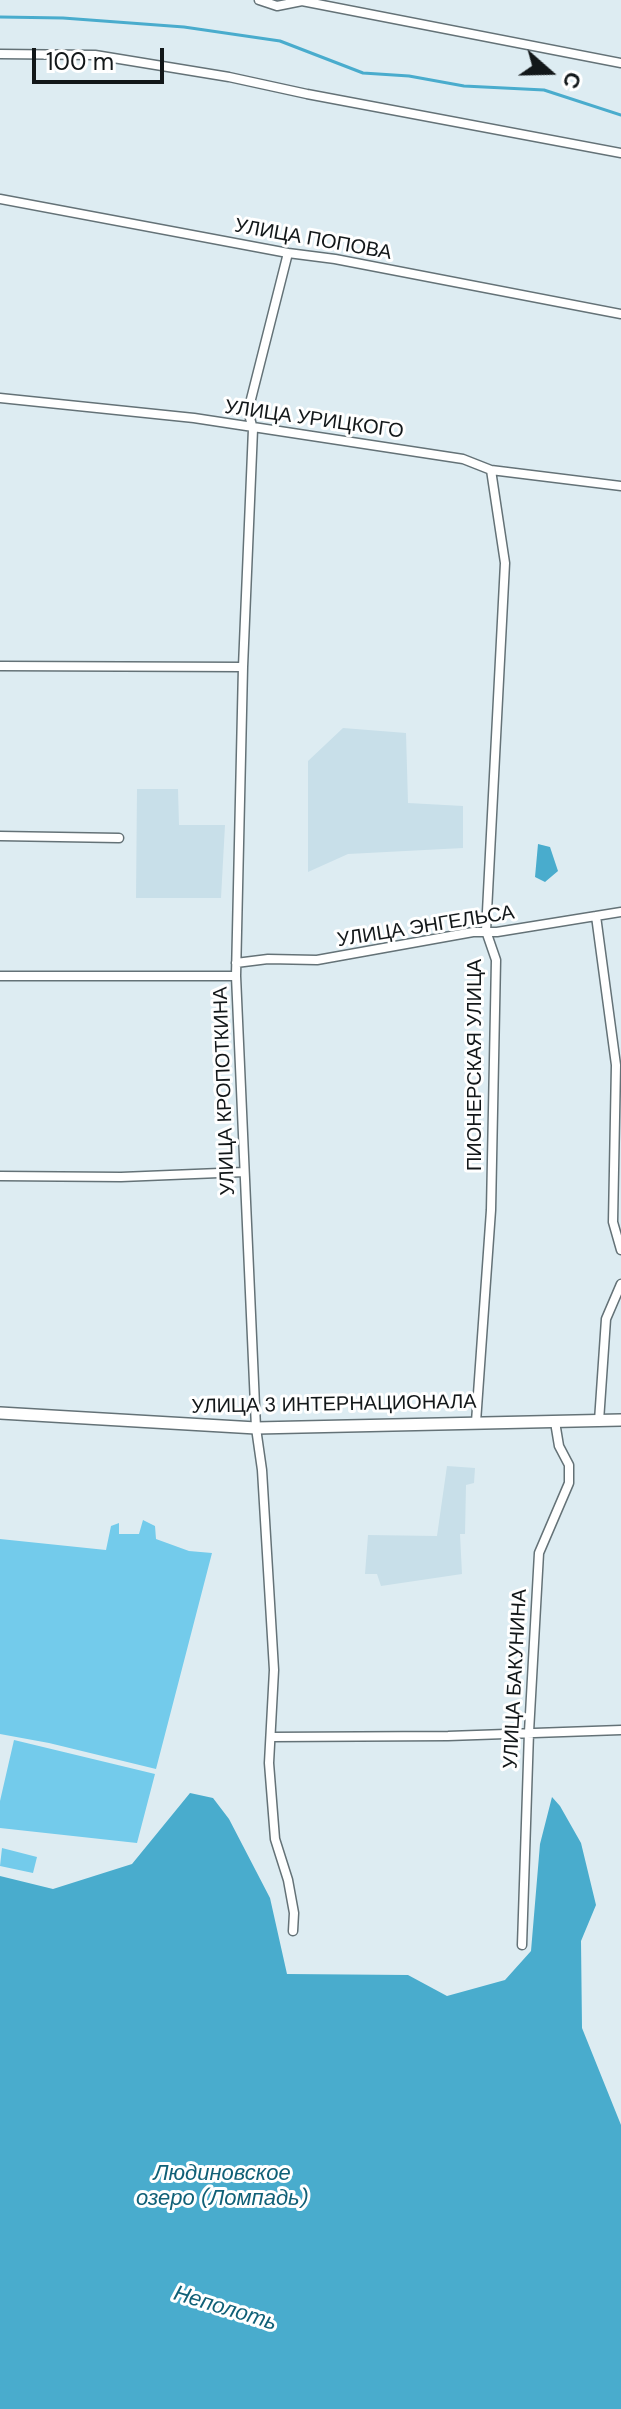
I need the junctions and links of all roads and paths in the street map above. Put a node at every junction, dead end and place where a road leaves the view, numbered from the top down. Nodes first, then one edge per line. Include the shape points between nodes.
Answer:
1 (259, 0) edge
2 (0, 54) edge
3 (621, 63) edge
4 (621, 153) edge
5 (0, 199) edge
6 (288, 253) junction
7 (621, 314) edge
8 (0, 398) edge
9 (253, 429) junction
10 (491, 470) junction
11 (621, 486) edge
12 (0, 666) edge
13 (243, 667) junction
14 (0, 836) edge
15 (119, 838) dead end
16 (621, 912) edge
17 (596, 916) junction
18 (486, 931) junction
19 (236, 963) junction
20 (0, 976) edge
21 (236, 976) junction
22 (618, 1065) edge
23 (618, 1159) edge
24 (244, 1172) junction
25 (0, 1176) edge
26 (621, 1250) edge
27 (621, 1284) edge
28 (0, 1413) edge
29 (621, 1420) edge
30 (599, 1421) junction
31 (476, 1422) junction
32 (555, 1422) junction
33 (256, 1428) junction
34 (621, 1730) edge
35 (529, 1732) junction
36 (271, 1737) junction
37 (293, 1931) dead end
38 (522, 1945) dead end

1 - 3 street via 277,6 302,1
2 - 4 street via 95,55
5 - 6 street, УЛИЦА ПОПОВА
6 - 7 street, УЛИЦА ПОПОВА
6 - 9 street, УЛИЦА КРОПОТКИНА via 248,411
8 - 9 street, УЛИЦА УРИЦКОГО
9 - 10 street, УЛИЦА УРИЦКОГО via 463,459
9 - 13 street, УЛИЦА КРОПОТКИНА
10 - 11 street, УЛИЦА УРИЦКОГО
10 - 18 street, ПИОНЕРСКАЯ УЛИЦА via 505,563
12 - 13 street
13 - 19 street, УЛИЦА КРОПОТКИНА
14 - 15 street
16 - 17 street, УЛИЦА ЭНГЕЛЬСА
17 - 18 street, УЛИЦА ЭНГЕЛЬСА
17 - 22 street
18 - 19 street, УЛИЦА ЭНГЕЛЬСА via 317,960
18 - 31 street, ПИОНЕРСКАЯ УЛИЦА via 496,960 495,1022 491,1210
19 - 21 street, УЛИЦА КРОПОТКИНА
20 - 21 street
21 - 24 street, УЛИЦА КРОПОТКИНА
22 - 23 street
23 - 26 street via 613,1222
24 - 25 street
24 - 33 street, УЛИЦА КРОПОТКИНА
27 - 30 street via 606,1319
28 - 33 street, УЛИЦА 3 ИНТЕРНАЦИОНАЛА
29 - 30 street, УЛИЦА 3 ИНТЕРНАЦИОНАЛА
30 - 32 street, УЛИЦА 3 ИНТЕРНАЦИОНАЛА
31 - 32 street, УЛИЦА 3 ИНТЕРНАЦИОНАЛА
31 - 33 street, УЛИЦА 3 ИНТЕРНАЦИОНАЛА
32 - 35 street, УЛИЦА БАКУНИНА via 569,1465 569,1483 539,1553
33 - 36 street, УЛИЦА КРОПОТКИНА via 273,1654
34 - 35 street
35 - 36 street
35 - 38 street, УЛИЦА БАКУНИНА
36 - 37 street, УЛИЦА КРОПОТКИНА via 275,1839 288,1880

